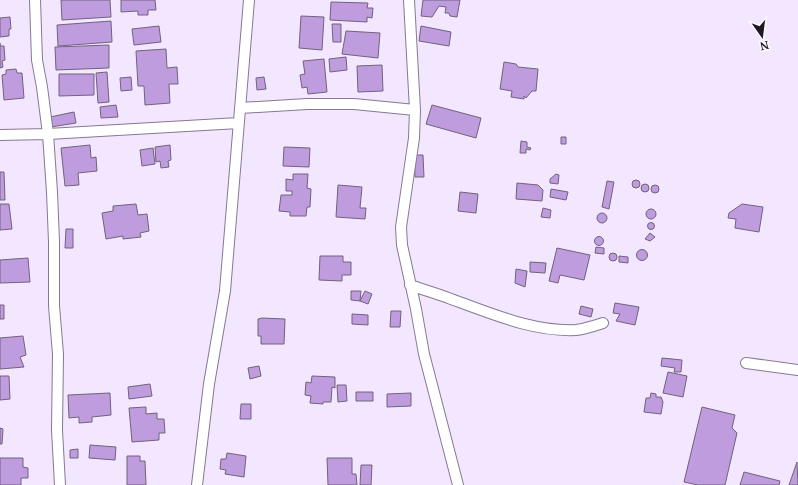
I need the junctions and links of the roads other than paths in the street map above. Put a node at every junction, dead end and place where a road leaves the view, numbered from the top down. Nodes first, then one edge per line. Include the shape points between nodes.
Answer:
1 (35, 0) edge
2 (249, 0) edge
3 (409, 0) edge
4 (240, 108) junction
5 (415, 110) junction
6 (239, 123) junction
7 (48, 134) junction
8 (0, 135) edge
9 (410, 285) junction
10 (603, 323) dead end
11 (746, 363) dead end
12 (798, 370) edge
13 (60, 485) edge
14 (197, 485) edge
15 (458, 485) edge

1 - 7 street via 37,60
2 - 4 street
3 - 5 street
4 - 5 street via 354,104
4 - 6 street
5 - 9 street via 414,138 401,227
6 - 7 street
6 - 14 street via 225,291 209,384
7 - 8 street
7 - 13 street via 58,354 57,430
9 - 10 street via 483,311 546,328 578,330
9 - 15 street via 424,354
11 - 12 street

